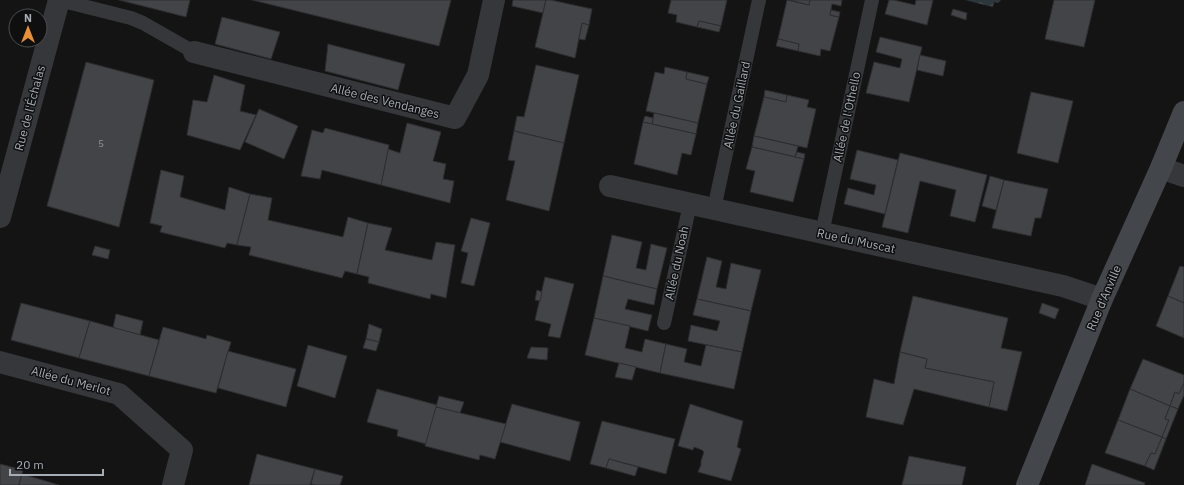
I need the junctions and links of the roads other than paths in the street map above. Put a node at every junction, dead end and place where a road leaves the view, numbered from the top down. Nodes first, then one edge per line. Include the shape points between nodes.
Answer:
1 (59, 0) edge
2 (494, 0) edge
3 (759, 0) edge
4 (872, 0) edge
5 (194, 52) joint
6 (1184, 112) edge
7 (1162, 168) junction
8 (1184, 176) edge
9 (610, 186) dead end
10 (690, 204) junction
11 (714, 209) junction
12 (0, 217) edge
13 (822, 233) junction
14 (1102, 299) junction
15 (664, 323) dead end
16 (0, 362) edge
17 (173, 485) edge
18 (1027, 485) edge

1 - 5 lane via 131,18
1 - 12 street, Rue de l'Échalas
2 - 5 street, Allée des Vendanges via 478,75 455,118
3 - 11 lane, Allée du Gaillard
4 - 13 lane, Allée de l'Othello
6 - 7 street, Rue d'Anville
7 - 8 street
7 - 14 street, Rue d'Anville
9 - 10 street, Rue du Muscat
10 - 11 street, Rue du Muscat
10 - 15 lane, Allée du Noah
11 - 13 street, Rue du Muscat
13 - 14 street, Rue du Muscat via 1063,286
14 - 18 street, Rue d'Anville
16 - 17 street, Allée du Merlot via 119,394 182,450

